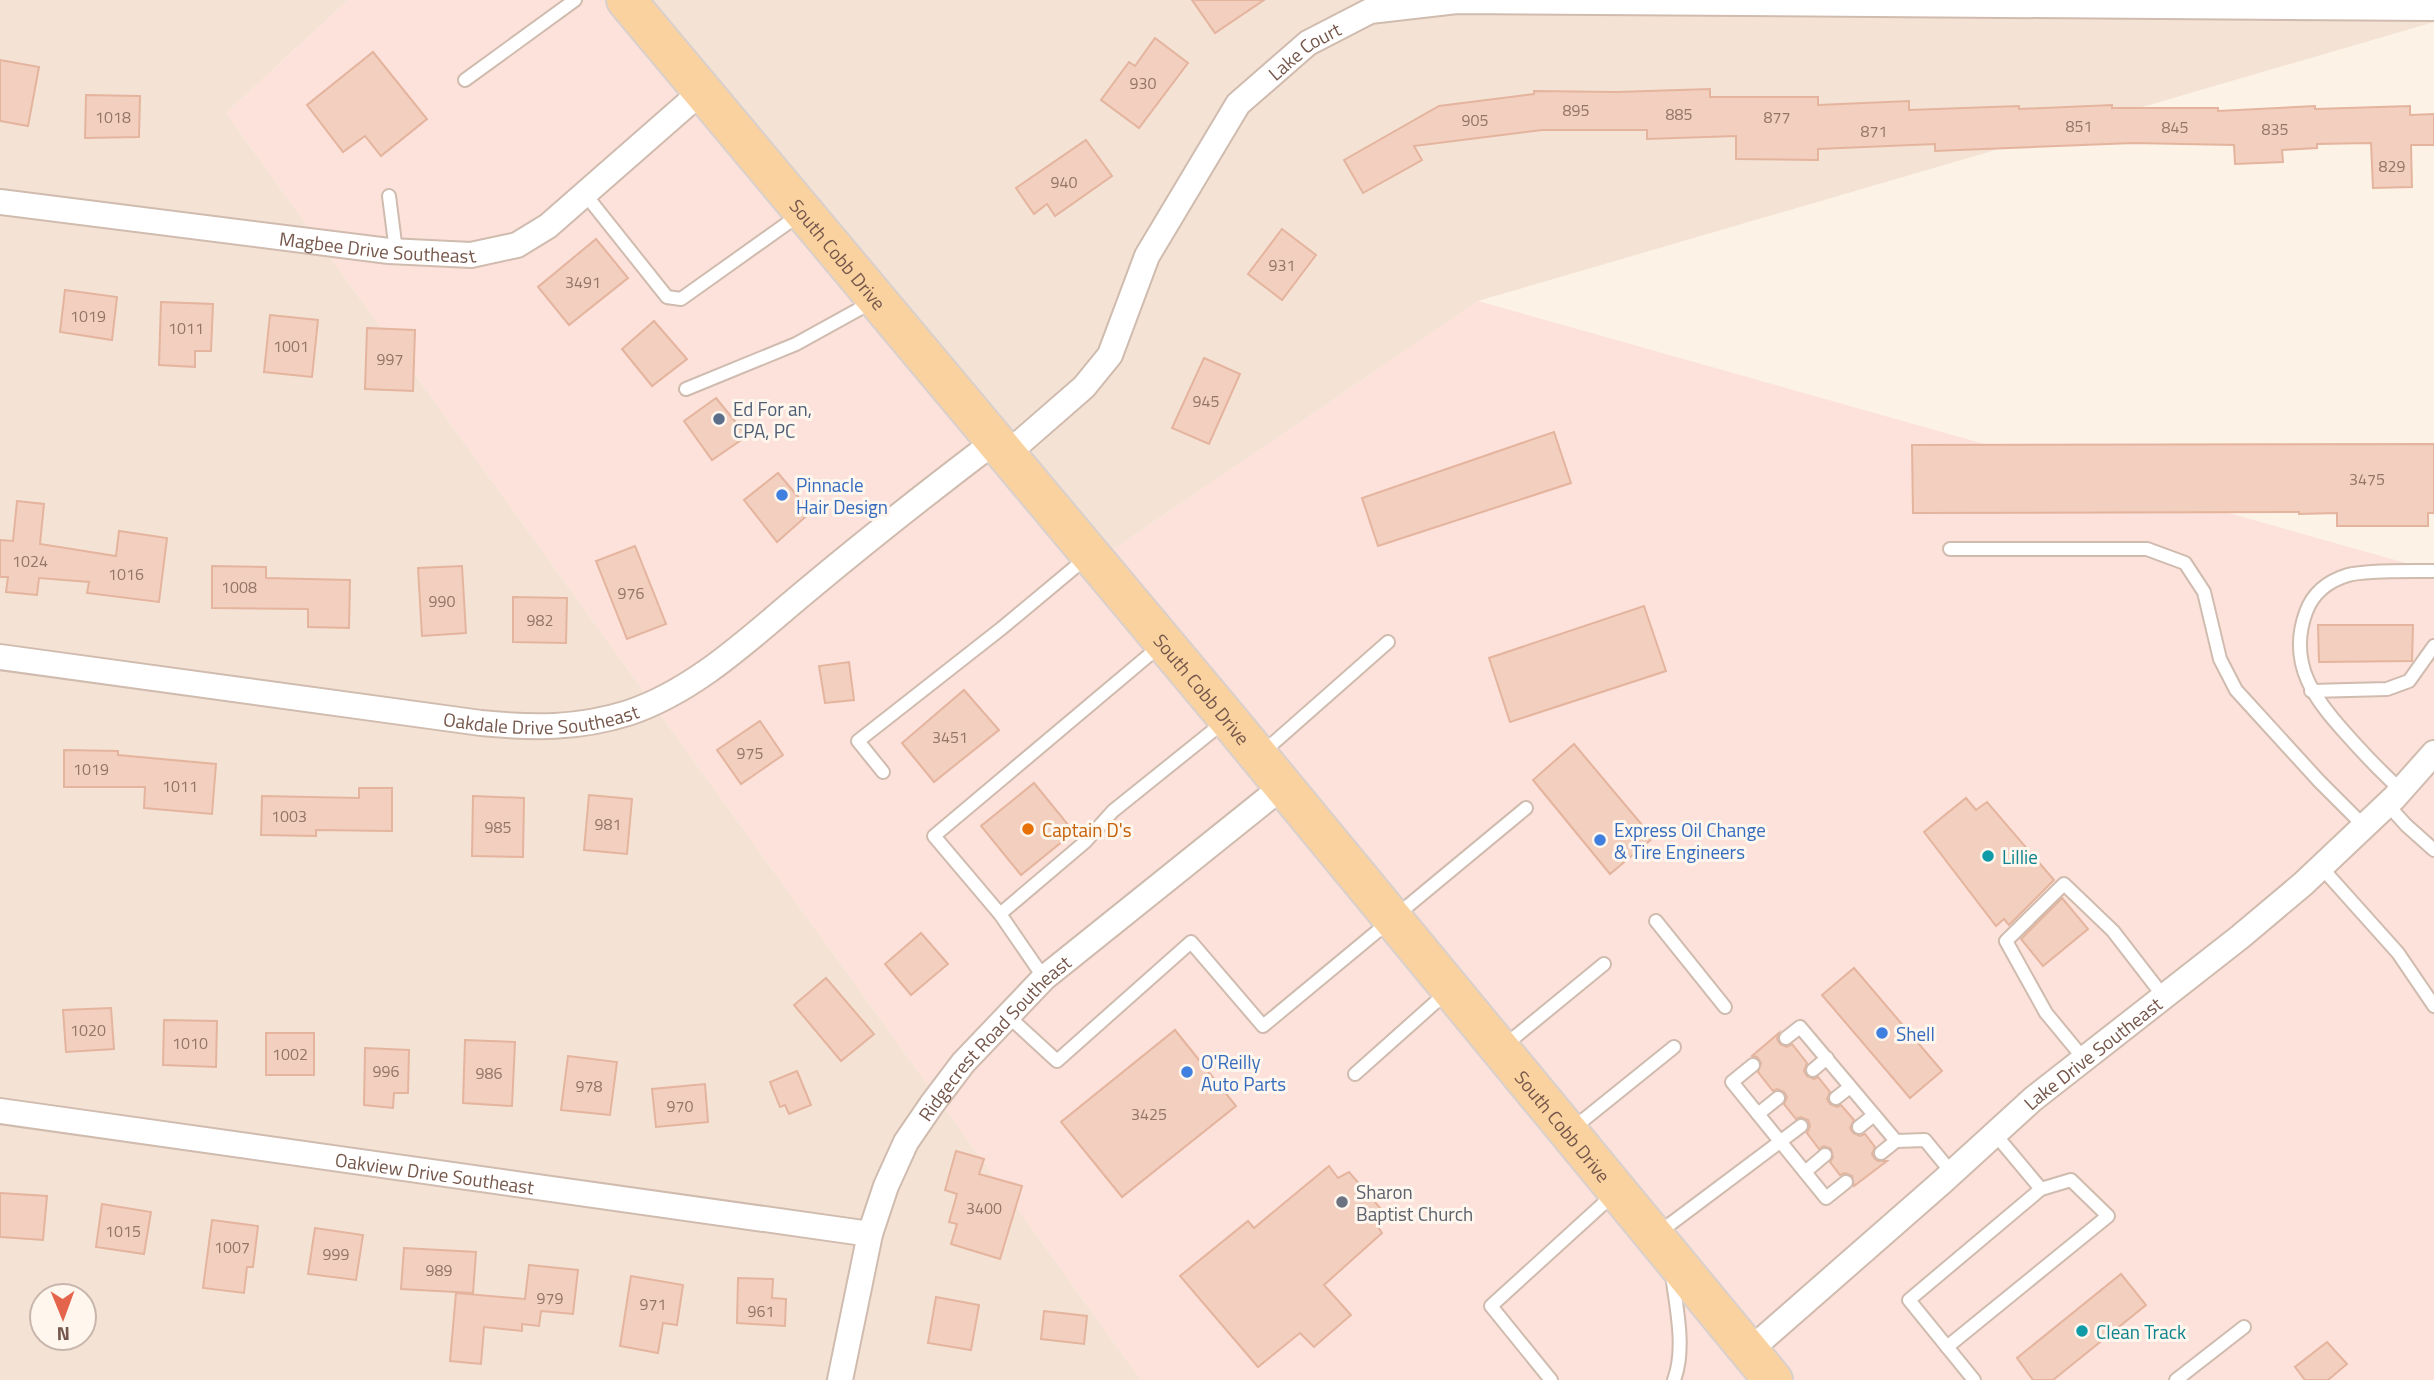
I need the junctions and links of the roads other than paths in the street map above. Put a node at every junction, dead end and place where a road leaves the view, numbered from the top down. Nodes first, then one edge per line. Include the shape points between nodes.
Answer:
1 (575, 0) edge
2 (626, 0) edge
3 (2434, 8) edge
4 (464, 80) dead end
5 (701, 92) junction
6 (585, 194) junction
7 (389, 196) dead end
8 (0, 202) edge
9 (803, 213) junction
10 (396, 251) junction
11 (876, 300) junction
12 (686, 389) dead end
13 (1000, 448) junction
14 (1950, 549) dead end
15 (1090, 555) junction
16 (2434, 571) edge
17 (1164, 642) junction
18 (1388, 642) dead end
19 (2434, 646) edge
20 (0, 657) edge
21 (2311, 691) junction
22 (1228, 719) junction
23 (2434, 753) edge
24 (1258, 756) junction
25 (883, 772) dead end
26 (1282, 787) junction
27 (2394, 797) junction
28 (1526, 808) dead end
29 (2364, 826) junction
30 (2434, 850) edge
31 (2320, 867) junction
32 (1000, 914) junction
33 (1391, 918) junction
34 (1656, 921) dead end
35 (1604, 964) dead end
36 (1044, 978) junction
37 (1450, 990) junction
38 (2164, 997) junction
39 (2434, 1006) edge
40 (1725, 1007) dead end
41 (1008, 1016) junction
42 (1787, 1038) dead end
43 (1674, 1047) dead end
44 (1500, 1050) junction
45 (1826, 1058) junction
46 (2084, 1059) junction
47 (1753, 1065) dead end
48 (1812, 1070) dead end
49 (1355, 1074) dead end
50 (1850, 1087) junction
51 (1778, 1097) dead end
52 (1836, 1098) dead end
53 (0, 1111) edge
54 (1758, 1114) junction
55 (1874, 1115) junction
56 (1801, 1126) dead end
57 (1859, 1127) dead end
58 (1568, 1133) junction
59 (1995, 1134) junction
60 (1896, 1141) junction
61 (1781, 1143) junction
62 (1881, 1153) dead end
63 (1825, 1156) dead end
64 (1805, 1172) junction
65 (1952, 1173) junction
66 (1846, 1182) dead end
67 (2041, 1189) junction
68 (1617, 1192) junction
69 (870, 1234) junction
70 (1662, 1246) junction
71 (2244, 1327) dead end
72 (1947, 1346) junction
73 (1749, 1351) junction
74 (839, 1380) edge
75 (1551, 1380) edge
76 (1674, 1380) edge
77 (1773, 1380) edge
78 (1974, 1380) edge
79 (2176, 1380) edge

1 - 4 lane
2 - 5 main road, South Cobb Drive
3 - 13 street, Lake Court via 1457,1 1370,11 1308,43 1238,104 1147,256 1110,355 1084,387
5 - 6 street, Magbee Drive Southeast
5 - 9 main road, South Cobb Drive
6 - 9 lane via 667,297 681,299
6 - 10 street, Magbee Drive Southeast via 517,245 471,255
7 - 10 lane
8 - 10 street, Magbee Drive Southeast
9 - 11 main road, South Cobb Drive
11 - 12 lane via 796,344
11 - 13 main road, South Cobb Drive
13 - 15 main road, South Cobb Drive
13 - 20 street, Oakdale Drive Southeast via 920,496 692,681 629,712 587,724 481,723
14 - 29 lane via 2147,549 2185,563 2204,592 2221,659 2236,690
15 - 17 main road, South Cobb Drive
15 - 25 lane via 858,741
16 - 21 lane via 2350,574 2329,583 2311,599 2300,628 2301,664
17 - 22 main road, South Cobb Drive
17 - 32 lane via 934,836
18 - 24 lane
19 - 21 lane via 2409,681 2388,689
21 - 27 lane via 2376,767
22 - 24 main road, South Cobb Drive
22 - 32 lane via 1113,811 1085,842
23 - 27 street, Lake Drive Southeast
24 - 26 main road, South Cobb Drive
26 - 33 main road, South Cobb Drive
26 - 36 street, Ridgecrest Road Southeast
27 - 29 street, Lake Drive Southeast
27 - 30 lane via 2406,825
28 - 33 lane
29 - 31 street, Lake Drive Southeast
31 - 38 street, Lake Drive Southeast
31 - 39 lane via 2398,953
32 - 36 lane
33 - 37 main road, South Cobb Drive
33 - 41 lane via 1264,1026 1191,942 1057,1060
34 - 40 lane
35 - 44 lane
36 - 41 street, Ridgecrest Road Southeast
37 - 44 main road, South Cobb Drive
37 - 49 lane
38 - 46 street, Lake Drive Southeast
38 - 46 lane via 2113,931 2064,884 2006,941 2046,1013
41 - 69 street, Ridgecrest Road Southeast via 963,1063 906,1142
42 - 45 lane via 1800,1027
43 - 58 lane
44 - 58 main road, South Cobb Drive
45 - 48 lane
45 - 50 lane
46 - 59 street, Lake Drive Southeast
47 - 54 lane via 1732,1082
50 - 52 lane
50 - 55 lane
51 - 54 lane
53 - 69 street, Oakview Drive Southeast
54 - 61 lane
55 - 57 lane
55 - 60 lane
56 - 61 lane
58 - 68 main road, South Cobb Drive
59 - 65 street, Lake Drive Southeast
59 - 67 lane
60 - 62 lane
60 - 65 lane via 1925,1140
61 - 64 lane
61 - 70 lane
63 - 64 lane
64 - 66 lane via 1826,1198
65 - 73 street, Lake Drive Southeast
67 - 72 lane via 1909,1300
67 - 72 lane via 2071,1180 2108,1216
68 - 70 main road, South Cobb Drive
68 - 75 lane via 1491,1306
69 - 74 street, Ridgecrest Road Southeast
70 - 73 main road, South Cobb Drive
70 - 76 lane via 1678,1327 1679,1366
71 - 79 lane
72 - 78 lane
73 - 77 main road, South Cobb Drive

